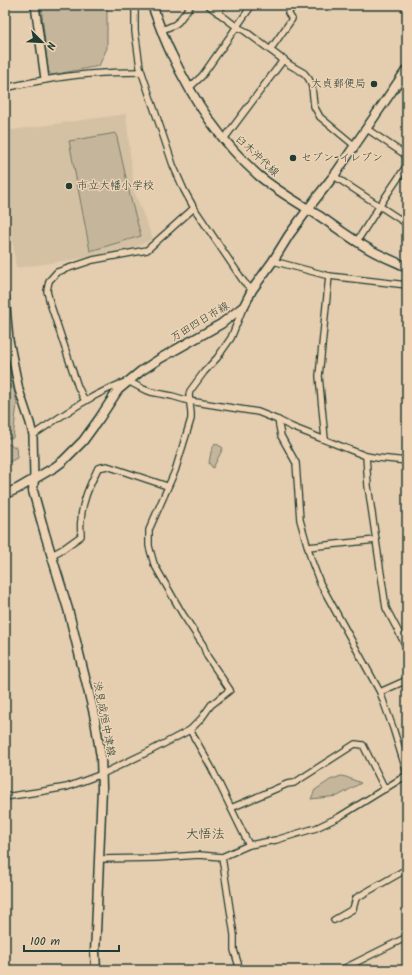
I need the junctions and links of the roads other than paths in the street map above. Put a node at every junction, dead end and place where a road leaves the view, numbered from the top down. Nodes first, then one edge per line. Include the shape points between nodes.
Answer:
1 (35, 5) edge
2 (135, 5) edge
3 (152, 5) edge
4 (191, 5) edge
5 (208, 5) edge
6 (223, 5) edge
7 (252, 5) edge
8 (294, 5) edge
9 (403, 5) edge
10 (407, 10) edge
11 (218, 13) junction
12 (237, 27) junction
13 (162, 30) junction
14 (270, 50) junction
15 (284, 59) junction
16 (407, 69) edge
17 (141, 72) junction
18 (45, 80) junction
19 (398, 81) junction
20 (407, 87) edge
21 (5, 88) edge
22 (190, 88) junction
23 (367, 128) junction
24 (224, 139) junction
25 (355, 146) junction
26 (407, 156) edge
27 (407, 165) edge
28 (334, 176) junction
29 (379, 206) junction
30 (194, 208) junction
31 (308, 209) junction
32 (407, 224) edge
33 (357, 241) junction
34 (273, 261) junction
35 (407, 267) edge
36 (329, 276) junction
37 (407, 285) edge
38 (252, 290) junction
39 (5, 295) edge
40 (244, 306) junction
41 (128, 381) junction
42 (85, 401) junction
43 (189, 401) junction
44 (278, 420) junction
45 (33, 435) junction
46 (325, 439) junction
47 (366, 456) junction
48 (407, 461) edge
49 (34, 478) junction
50 (167, 486) junction
51 (5, 494) edge
52 (376, 540) junction
53 (308, 547) junction
54 (52, 555) junction
55 (407, 648) edge
56 (407, 680) edge
57 (380, 692) junction
58 (190, 730) junction
59 (102, 774) junction
60 (407, 774) edge
61 (384, 789) junction
62 (5, 797) edge
63 (230, 808) junction
64 (249, 845) junction
65 (222, 857) junction
66 (99, 859) junction
67 (407, 869) edge
68 (334, 920) dead end
69 (407, 937) edge
70 (96, 970) edge
71 (240, 970) edge
72 (341, 970) edge

1 - 18 street
2 - 17 street via 137,54
3 - 13 main road, 臼木沖代線
4 - 13 street via 178,22
5 - 11 street
6 - 11 street
7 - 12 street
8 - 14 street via 288,13 292,19
9 - 10 street
11 - 12 street
12 - 14 street
12 - 22 street via 202,76
13 - 22 main road, 臼木沖代線 via 170,52
14 - 15 street
15 - 24 street
15 - 25 street via 309,79 314,106 320,117
16 - 19 main road, 万田四日市線
17 - 18 street via 90,74
17 - 30 street via 173,165
18 - 21 street
19 - 20 street
19 - 23 main road, 万田四日市線
22 - 24 main road, 臼木沖代線
23 - 25 main road, 万田四日市線
23 - 26 street
24 - 31 main road, 臼木沖代線 via 259,175
25 - 28 main road, 万田四日市線
27 - 29 street
28 - 29 street
28 - 31 main road, 万田四日市線
29 - 32 street
29 - 33 street
30 - 38 street
30 - 42 street via 146,250 93,260 56,272 49,281 47,291 50,303 78,388
31 - 33 main road, 臼木沖代線
31 - 34 main road, 万田四日市線
33 - 35 main road, 臼木沖代線
34 - 36 street
34 - 38 main road, 万田四日市線
36 - 37 street
36 - 46 street via 319,376
38 - 40 main road, 万田四日市線
39 - 45 street via 9,340 19,390
40 - 41 main road, 万田四日市線 via 221,324 161,358
40 - 43 street via 231,338 190,391
41 - 42 street
41 - 43 street via 151,392
41 - 49 main road, 万田四日市線 via 118,390 83,441 63,461
42 - 45 street
43 - 44 street via 258,412
43 - 50 street via 190,419 175,471
44 - 46 street
44 - 53 street via 282,436 296,464 300,520
45 - 49 street
46 - 47 street
47 - 48 street
47 - 52 street
49 - 51 main road, 万田四日市線
49 - 54 main road, 渋見成恒中津線 via 33,491
50 - 54 street via 107,466 98,468 82,508 81,536
50 - 58 street via 150,530 149,546 154,564 203,645 207,656 230,690 211,705
52 - 53 street
52 - 55 street via 386,608
53 - 57 street via 320,582
54 - 59 main road, 渋見成恒中津線 via 94,714
56 - 57 street
57 - 60 street
58 - 59 street
58 - 63 street
59 - 62 street via 44,792
59 - 66 main road, 渋見成恒中津線
60 - 61 street
61 - 63 street via 363,745 355,744 294,783
61 - 64 street via 316,828
63 - 64 street
64 - 65 street
65 - 66 street via 199,855
65 - 71 street via 234,950
66 - 70 main road, 渋見成恒中津線
67 - 68 street via 356,898 353,909
69 - 72 street

